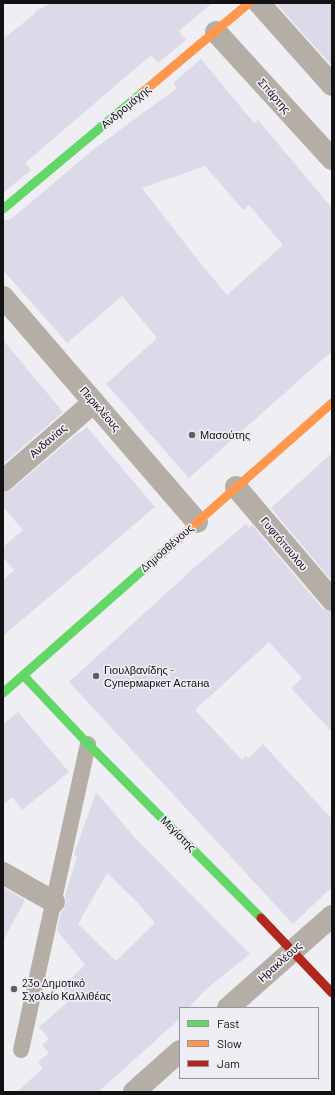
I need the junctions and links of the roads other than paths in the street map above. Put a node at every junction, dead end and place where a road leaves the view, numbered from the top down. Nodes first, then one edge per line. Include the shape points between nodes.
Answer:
1 (249, 3) edge
2 (259, 3) edge
3 (216, 32) junction
4 (332, 85) edge
5 (332, 160) edge
6 (3, 209) edge
7 (3, 297) edge
8 (94, 402) junction
9 (332, 403) edge
10 (3, 481) edge
11 (236, 487) junction
12 (197, 522) junction
13 (332, 600) edge
14 (23, 675) junction
15 (3, 692) edge
16 (88, 744) junction
17 (3, 873) edge
18 (54, 902) junction
19 (332, 916) edge
20 (293, 950) junction
21 (332, 993) edge
22 (229, 1007) edge
23 (21, 1050) dead end
24 (179, 1052) edge
25 (134, 1092) edge

1 - 3 street, Ανδρομάχης
2 - 4 street
3 - 5 street, Σπάρτης
3 - 6 street, Ανδρομάχης
7 - 8 street, Περικλέους
8 - 10 street, Ανδανiας
8 - 12 street, Περικλέους
9 - 11 street, Δημοσθένους
11 - 12 street, Δημοσθένους
11 - 13 street, Γυφτόπουλου
12 - 14 street, Δημοσθένους
14 - 15 street, Δημοσθένους
14 - 16 street, Μεγίστης
16 - 18 lane
16 - 20 street, Μεγίστης
17 - 18 street
18 - 23 lane
19 - 20 street, Ηρακλέους
20 - 21 street, Μεγίστης
20 - 22 street, Ηρακλέους
24 - 25 street

